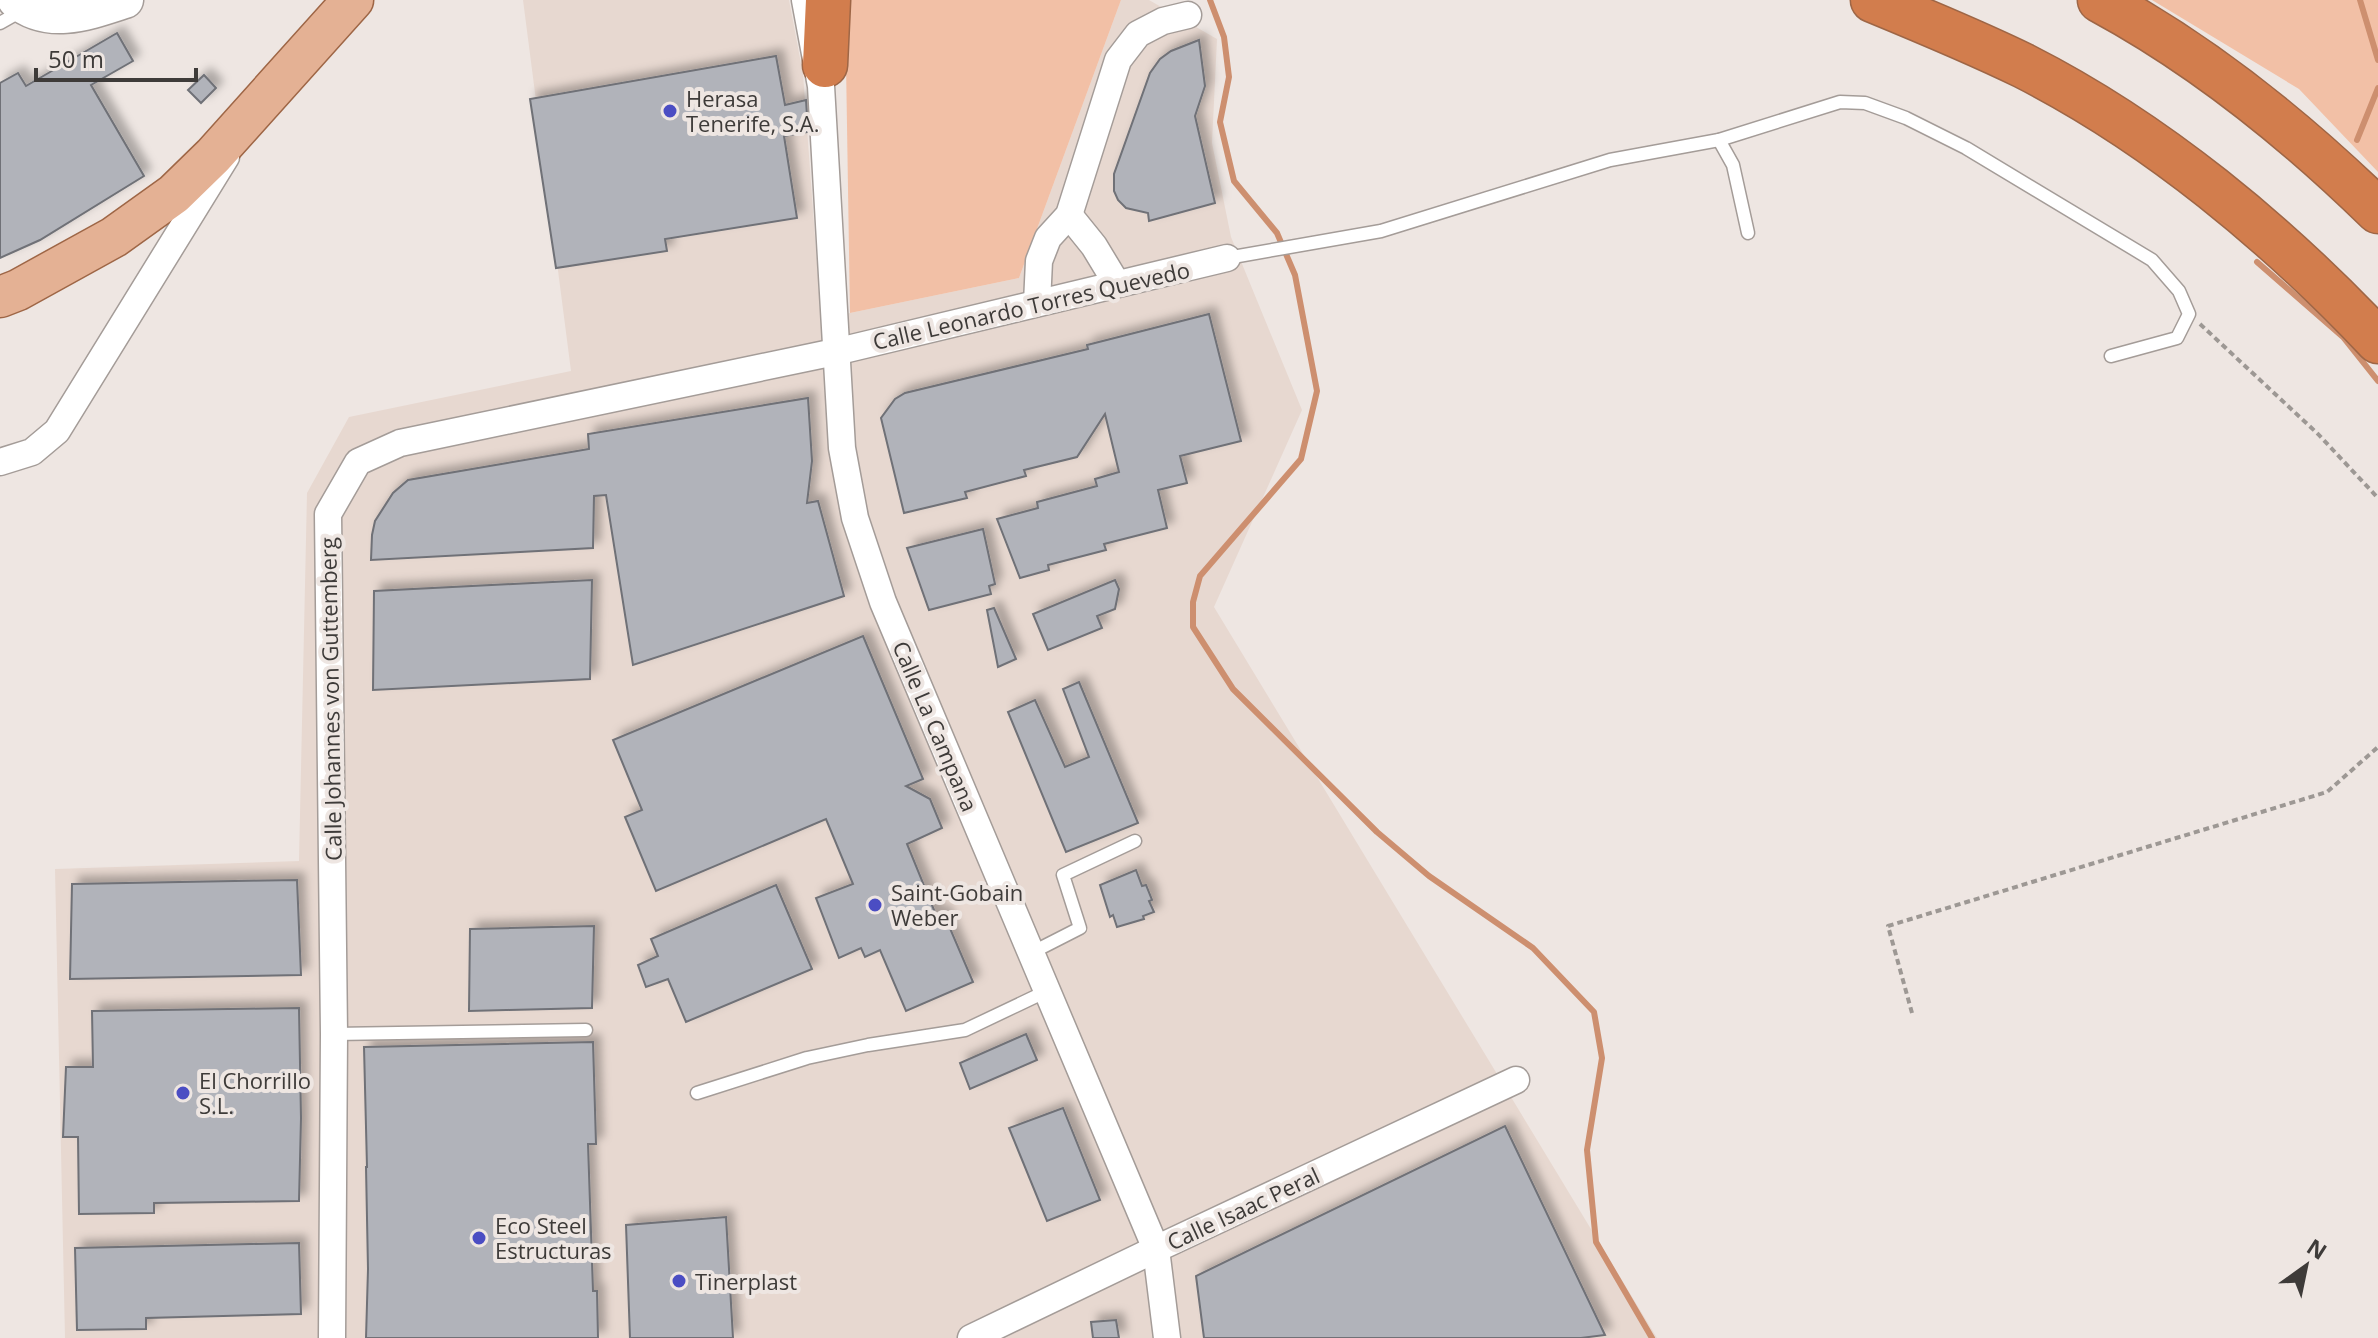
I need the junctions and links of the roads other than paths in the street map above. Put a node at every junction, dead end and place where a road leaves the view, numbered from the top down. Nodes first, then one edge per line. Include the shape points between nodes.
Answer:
1 (125, 0) edge
2 (327, 0) edge
3 (353, 0) edge
4 (805, 0) edge
5 (815, 0) edge
6 (828, 0) edge
7 (1873, 0) edge
8 (2100, 0) edge
9 (14, 10) edge
10 (1188, 15) dead end
11 (823, 75) junction
12 (239, 126) junction
13 (1719, 140) junction
14 (2378, 211) edge
15 (1069, 215) junction
16 (1748, 233) dead end
17 (1227, 258) joint
18 (1117, 284) junction
19 (0, 297) edge
20 (1037, 303) junction
21 (2378, 341) edge
22 (835, 352) junction
23 (2111, 356) dead end
24 (0, 462) edge
25 (1135, 841) dead end
26 (1031, 953) junction
27 (1047, 991) junction
28 (586, 1030) dead end
29 (334, 1034) junction
30 (1516, 1080) dead end
31 (697, 1093) dead end
32 (1156, 1249) junction
33 (332, 1338) edge
34 (971, 1338) edge
35 (1167, 1338) edge

1 - 9 main road via 82,14
2 - 12 main road
3 - 12 main road
4 - 11 street, Calle La Campana
5 - 11 street, Calle La Campana
6 - 11 highway
7 - 21 highway via 2026,67 2110,116 2258,225
8 - 14 highway via 2238,90
10 - 15 street via 1138,34 1118,60
11 - 22 street, Calle La Campana
12 - 19 main road via 174,194 114,237
12 - 24 street via 223,165 57,431 32,452
13 - 16 lane via 1733,165
13 - 17 lane via 1610,160 1381,231
13 - 23 lane via 1840,102 1865,103 1966,148 2152,260 2179,291 2189,314 2177,338
15 - 18 street
15 - 20 street via 1048,238 1039,261
17 - 18 street, Calle Leonardo Torres Quevedo
18 - 20 street, Calle Leonardo Torres Quevedo
20 - 22 street, Calle Leonardo Torres Quevedo
22 - 26 street, Calle La Campana via 842,448 855,518 883,602
22 - 29 street, Calle Johannes von Guttemberg via 400,443 358,462 328,514
25 - 26 lane via 1063,875 1080,928
26 - 27 street, Calle La Campana
27 - 31 lane via 965,1030 807,1058
27 - 32 street, Calle La Campana
28 - 29 lane
29 - 33 street, Calle Johannes von Guttemberg
30 - 32 street, Calle Isaac Peral
32 - 34 street, Calle Isaac Peral
32 - 35 street, Calle La Campana

